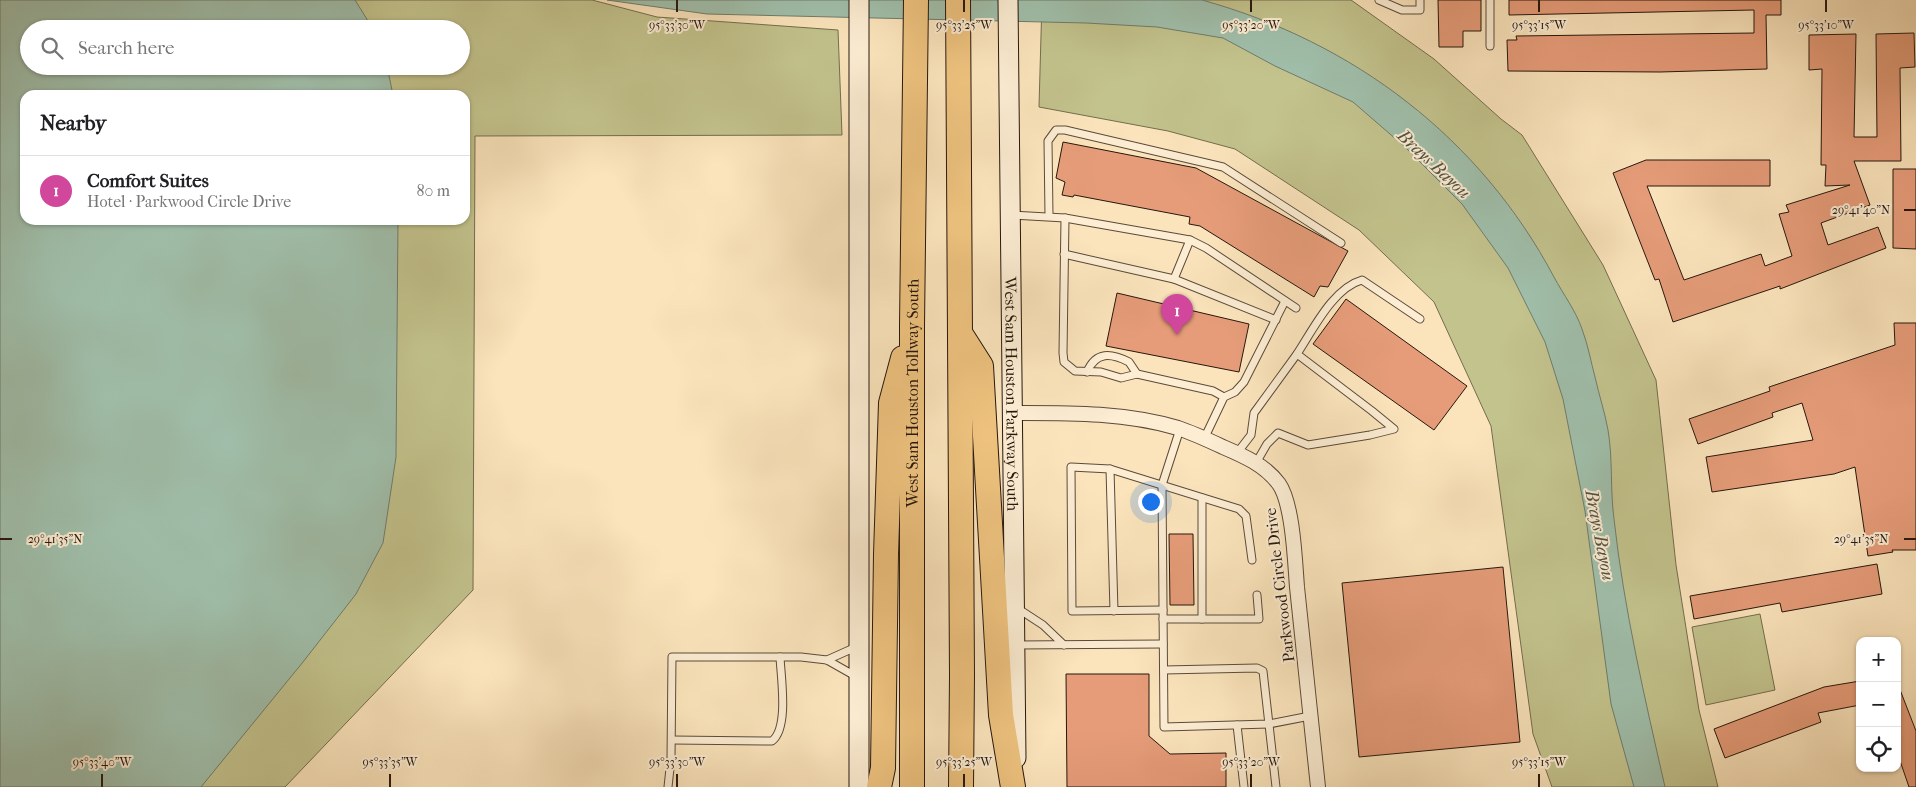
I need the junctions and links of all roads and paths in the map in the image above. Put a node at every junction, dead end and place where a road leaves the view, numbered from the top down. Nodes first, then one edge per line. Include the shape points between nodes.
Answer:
1 (859, 0) edge
2 (916, 0) edge
3 (958, 0) edge
4 (1008, 0) edge
5 (1379, 0) edge
6 (1420, 0) edge
7 (1490, 0) edge
8 (1490, 46) dead end
9 (1010, 215) junction
10 (1049, 216) junction
11 (1064, 218) junction
12 (1190, 240) junction
13 (1341, 243) dead end
14 (1064, 254) junction
15 (1174, 279) junction
16 (1285, 301) junction
17 (1296, 308) dead end
18 (1420, 319) dead end
19 (1276, 320) junction
20 (912, 325) junction
21 (960, 333) junction
22 (1296, 354) junction
23 (1088, 372) junction
24 (1137, 374) junction
25 (1224, 397) junction
26 (1012, 414) junction
27 (1180, 429) junction
28 (1204, 439) junction
29 (1237, 453) junction
30 (1256, 463) junction
31 (1110, 469) junction
32 (1162, 486) junction
33 (1202, 498) junction
34 (1252, 560) dead end
35 (1257, 595) dead end
36 (1015, 607) junction
37 (1163, 610) junction
38 (1114, 611) junction
39 (1163, 619) junction
40 (1202, 619) junction
41 (1163, 644) junction
42 (859, 645) junction
43 (1015, 645) junction
44 (1064, 645) junction
45 (780, 657) junction
46 (827, 660) junction
47 (1164, 670) junction
48 (859, 679) junction
49 (1310, 716) junction
50 (1269, 724) junction
51 (1237, 725) junction
52 (672, 740) junction
53 (668, 787) edge
54 (858, 787) edge
55 (879, 787) edge
56 (912, 787) edge
57 (961, 787) edge
58 (1013, 787) edge
59 (1017, 787) edge
60 (1244, 787) edge
61 (1276, 787) edge
62 (1318, 787) edge

1 - 42 main road
2 - 20 highway, West Sam Houston Tollway South
3 - 21 highway
4 - 9 main road, West Sam Houston Parkway South
5 - 6 lane via 1402,10 1420,10
7 - 8 lane
9 - 10 lane
9 - 26 main road, West Sam Houston Parkway South
10 - 11 lane
10 - 13 lane via 1048,141 1056,130 1065,130 1222,167
11 - 12 lane
11 - 14 lane
12 - 15 lane
12 - 16 lane
14 - 15 lane
14 - 23 lane via 1064,362 1075,371
15 - 19 lane
16 - 17 lane
16 - 19 lane
18 - 22 lane via 1362,280 1349,283 1336,296
19 - 25 lane via 1244,382 1235,392
20 - 55 highway via 891,404 883,768
20 - 56 highway, West Sam Houston Tollway South
21 - 57 highway
21 - 58 highway via 981,366 1001,715
22 - 29 lane via 1254,413 1252,435
22 - 30 lane via 1394,429 1308,445 1278,433
23 - 24 lane via 1121,378
23 - 24 lane via 1092,361 1106,356 1129,362
24 - 25 lane via 1213,391
25 - 28 lane
26 - 27 street, Parkwood Circle Drive via 1125,417
26 - 36 main road, West Sam Houston Parkway South
27 - 28 street, Parkwood Circle Drive
27 - 32 lane
28 - 29 street, Parkwood Circle Drive
29 - 30 street, Parkwood Circle Drive
30 - 49 street, Parkwood Circle Drive via 1269,472 1287,499
31 - 32 lane
31 - 38 lane
31 - 38 lane via 1070,467 1072,611
32 - 33 lane
32 - 37 lane
33 - 34 lane via 1239,509 1246,516
33 - 40 lane
35 - 40 lane via 1259,619
36 - 43 main road, West Sam Houston Parkway South
36 - 44 lane via 1043,625
37 - 38 lane
37 - 39 lane
39 - 40 lane
39 - 41 lane
41 - 44 lane
41 - 47 lane
42 - 46 lane
42 - 48 main road
43 - 44 lane
43 - 59 main road, West Sam Houston Parkway South
45 - 46 lane
45 - 52 lane via 782,725 772,741
45 - 52 lane via 672,657
46 - 48 lane
47 - 50 lane via 1257,668 1263,671
47 - 51 lane via 1164,727
48 - 54 main road
49 - 50 lane
49 - 62 street, Parkwood Circle Drive
50 - 51 lane
50 - 61 lane
51 - 60 lane
52 - 53 lane

